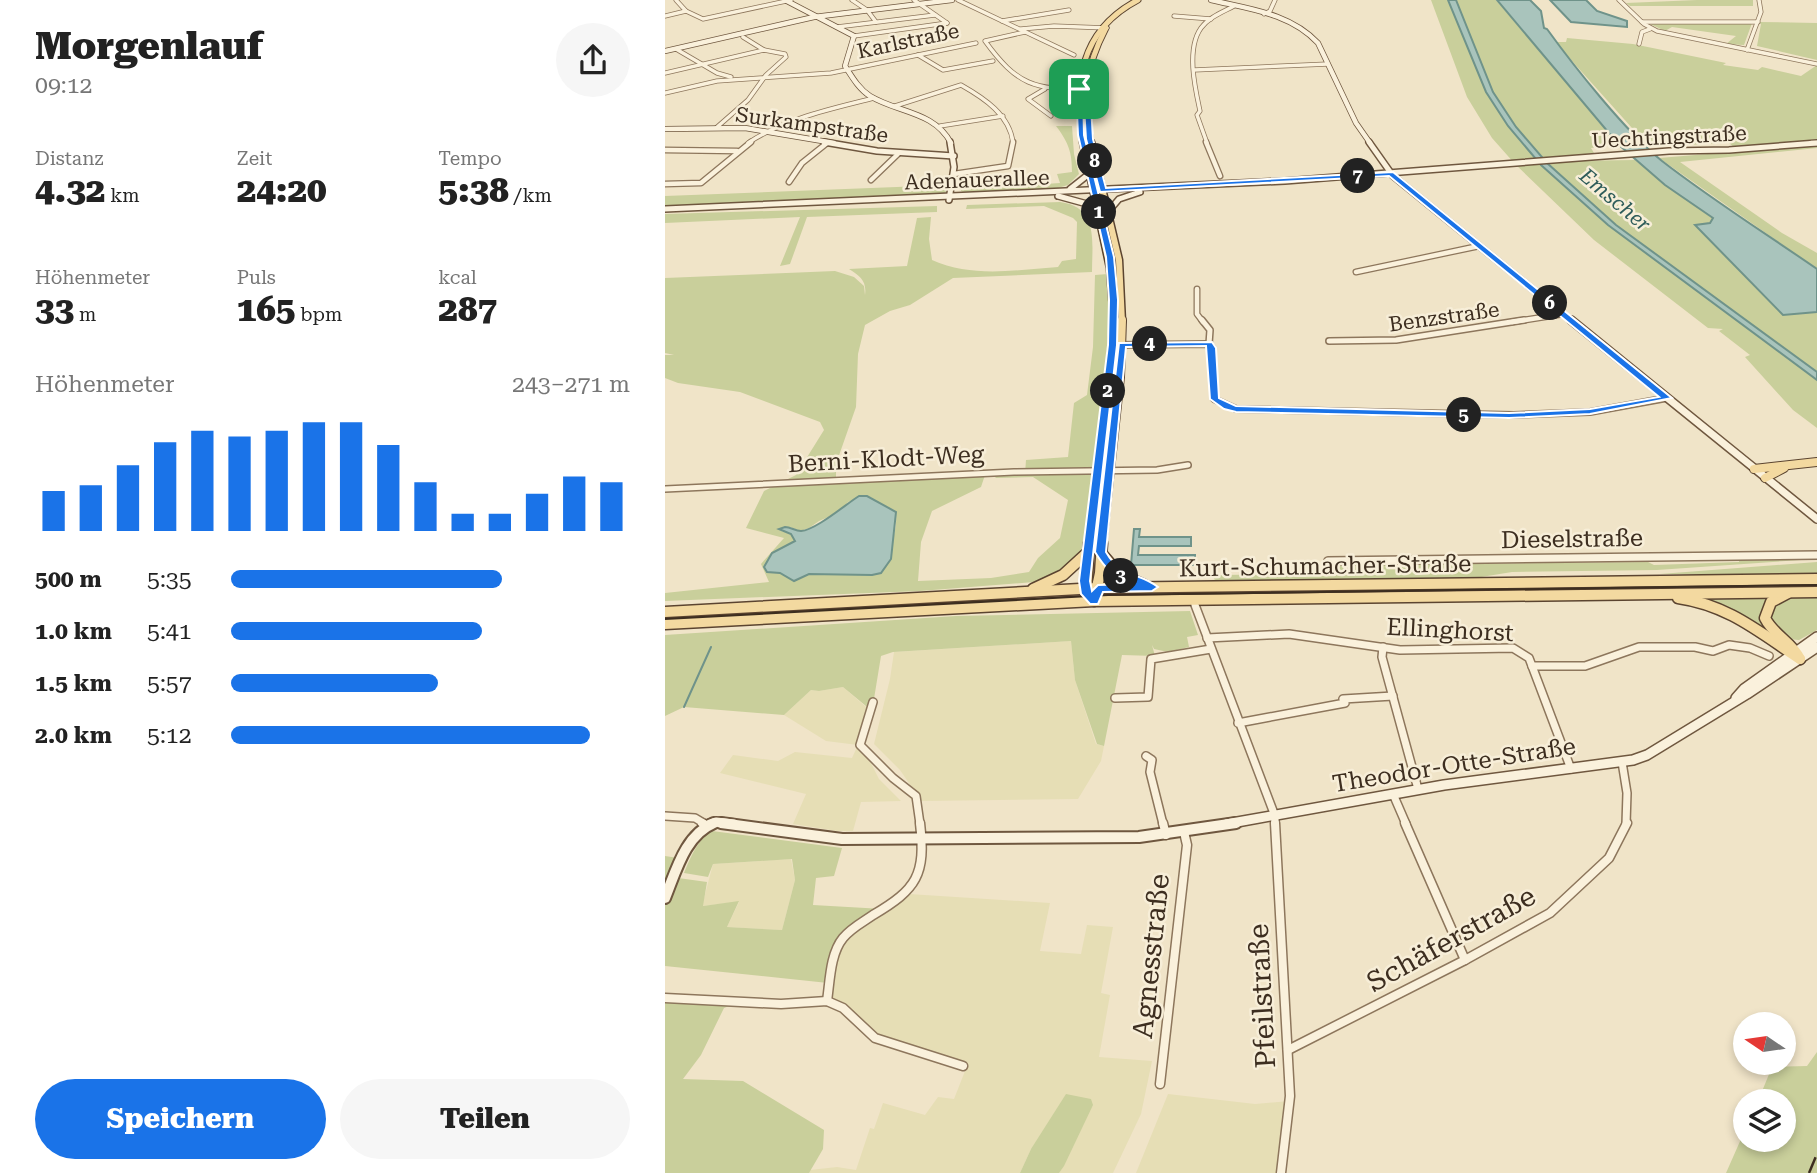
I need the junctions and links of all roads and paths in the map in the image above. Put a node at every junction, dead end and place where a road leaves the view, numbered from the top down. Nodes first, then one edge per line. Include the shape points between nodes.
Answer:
1 (676, 0) edge
2 (785, 0) edge
3 (791, 0) edge
4 (852, 0) edge
5 (914, 0) edge
6 (955, 0) edge
7 (1138, 0) edge
8 (1146, 0) edge
9 (1211, 0) edge
10 (1275, 0) edge
11 (1619, 0) edge
12 (1759, 0) edge
13 (919, 4) junction
14 (1234, 6) junction
15 (1069, 9) dead end
16 (867, 10) junction
17 (686, 11) junction
18 (1264, 14) junction
19 (935, 15) junction
20 (665, 16) edge
21 (1174, 16) dead end
22 (814, 17) junction
23 (1211, 19) junction
24 (1002, 21) junction
25 (876, 22) junction
26 (1642, 22) junction
27 (1758, 22) junction
28 (837, 27) junction
29 (1103, 27) junction
30 (1020, 29) junction
31 (1652, 29) junction
32 (1025, 32) junction
33 (854, 36) junction
34 (743, 37) dead end
35 (976, 43) dead end
36 (1639, 44) dead end
37 (676, 49) junction
38 (764, 50) junction
39 (1747, 50) junction
40 (665, 51) edge
41 (918, 55) junction
42 (1073, 55) dead end
43 (993, 61) dead end
44 (1328, 64) junction
45 (1817, 64) edge
46 (702, 65) junction
47 (847, 70) junction
48 (1195, 70) junction
49 (665, 73) edge
50 (765, 77) junction
51 (729, 79) junction
52 (1045, 89) junction
53 (1079, 89) junction
54 (1087, 89) junction
55 (665, 93) edge
56 (874, 98) junction
57 (895, 106) junction
58 (1003, 116) junction
59 (1051, 116) dead end
60 (940, 126) junction
61 (716, 128) junction
62 (665, 129) edge
63 (765, 132) junction
64 (827, 143) junction
65 (1817, 143) edge
66 (665, 150) edge
67 (737, 151) junction
68 (898, 154) junction
69 (954, 156) junction
70 (1526, 163) joint
71 (1089, 174) junction
72 (1392, 175) junction
73 (1220, 176) dead end
74 (954, 177) junction
75 (871, 180) dead end
76 (789, 182) dead end
77 (665, 184) edge
78 (1095, 192) junction
79 (1103, 192) junction
80 (1140, 192) junction
81 (1058, 194) junction
82 (953, 198) junction
83 (1098, 207) junction
84 (665, 210) edge
85 (1108, 212) junction
86 (1479, 246) junction
87 (1356, 272) dead end
88 (1197, 289) dead end
89 (1563, 314) junction
90 (1329, 341) dead end
91 (1209, 344) junction
92 (1117, 345) junction
93 (1667, 398) junction
94 (1817, 461) edge
95 (1792, 464) junction
96 (1188, 465) dead end
97 (1098, 469) junction
98 (1109, 469) junction
99 (1754, 469) junction
100 (1765, 478) junction
101 (665, 489) edge
102 (1817, 522) edge
103 (1088, 552) junction
104 (1101, 552) junction
105 (1817, 555) edge
106 (1328, 561) dead end
107 (1817, 579) edge
108 (1152, 587) junction
109 (1098, 588) junction
110 (1085, 589) junction
111 (1793, 592) junction
112 (1817, 592) edge
113 (1020, 593) junction
114 (1657, 593) junction
115 (1094, 601) junction
116 (1195, 605) dead end
117 (665, 612) edge
118 (665, 624) edge
119 (1817, 637) edge
120 (1207, 638) junction
121 (1383, 647) junction
122 (1817, 647) edge
123 (1211, 649) junction
124 (1796, 655) junction
125 (1769, 656) dead end
126 (1532, 666) junction
127 (1393, 696) junction
128 (1115, 698) dead end
129 (873, 702) dead end
130 (1238, 723) junction
131 (1146, 756) dead end
132 (1622, 762) junction
133 (1571, 769) junction
134 (1418, 789) junction
135 (1393, 794) junction
136 (665, 816) edge
137 (1275, 816) junction
138 (706, 825) junction
139 (1184, 832) junction
140 (1167, 835) junction
141 (922, 840) junction
142 (665, 898) edge
143 (1465, 960) junction
144 (665, 998) edge
145 (827, 1001) junction
146 (1288, 1050) junction
147 (963, 1066) dead end
148 (1160, 1084) dead end
149 (1281, 1173) edge

1 - 17 street
2 - 3 street
2 - 17 street via 703,19
2 - 22 street
4 - 16 street
5 - 13 street
6 - 13 street
6 - 24 street
7 - 29 main road via 1114,14
8 - 29 main road
9 - 14 street
10 - 18 street
11 - 26 street
12 - 27 street
13 - 16 street
13 - 19 street
14 - 18 street
14 - 23 street
15 - 24 street
16 - 22 street
16 - 25 street
17 - 20 street
18 - 44 street via 1312,35
19 - 25 street
19 - 33 street via 947,23
21 - 23 street
22 - 28 street
22 - 37 street
23 - 48 street via 1198,34
24 - 30 street
25 - 28 street
26 - 27 street
26 - 31 street
27 - 39 street
28 - 33 street
29 - 30 street
29 - 53 main road via 1086,52
29 - 54 main road
30 - 32 street
31 - 36 street via 1642,32
31 - 39 street
32 - 42 street
32 - 52 street, Karlstraße via 985,41 1006,66
33 - 47 street via 845,59
34 - 38 street
35 - 41 street, Karlstraße
37 - 40 street
37 - 46 street
38 - 46 street
38 - 50 street via 786,57
39 - 45 street
41 - 43 street via 943,70
41 - 47 street, Karlstraße
44 - 48 street
44 - 72 street via 1356,123
46 - 49 street
46 - 51 street
47 - 50 street, Karlstraße
47 - 56 street
48 - 73 street via 1199,125
50 - 51 street, Karlstraße
50 - 61 street via 751,97
51 - 55 street
52 - 53 street
52 - 59 street via 1028,99
53 - 54 street
53 - 71 main road
54 - 79 main road via 1090,139
56 - 57 street
56 - 63 street via 814,113
57 - 58 street via 961,85
57 - 60 street
58 - 60 street
58 - 74 street via 1014,146 1008,166
60 - 69 street via 951,139
61 - 62 street, Surkampstraße
61 - 63 street, Surkampstraße
63 - 64 street, Surkampstraße
63 - 67 street
64 - 68 street, Surkampstraße
64 - 76 street via 802,163
65 - 70 street, Uechtingstraße
66 - 67 street
67 - 77 street via 703,182
68 - 69 street, Surkampstraße
68 - 75 street
69 - 74 street
70 - 72 street, Adenauerallee
71 - 78 main road
71 - 81 street
72 - 79 street, Adenauerallee
72 - 80 street, Adenauerallee
72 - 86 street
74 - 82 street
78 - 79 street, Adenauerallee
78 - 81 street, Adenauerallee
78 - 83 main road
79 - 80 street, Adenauerallee
79 - 85 main road
80 - 85 street via 1119,199
81 - 82 street, Adenauerallee
81 - 83 street
82 - 84 street, Adenauerallee
83 - 92 main road via 1112,272
85 - 92 main road via 1119,258 1123,307
86 - 87 street
86 - 89 street
88 - 91 street via 1195,310 1210,330
89 - 90 street, Benzstraße via 1401,340
89 - 93 street
91 - 92 street
91 - 93 street via 1214,399 1236,409 1509,415 1590,412
92 - 97 main road
92 - 98 main road
93 - 99 street
94 - 95 main road
95 - 99 main road
95 - 100 main road
96 - 98 street, Berni-Klodt-Weg
97 - 98 street, Berni-Klodt-Weg
97 - 101 street, Berni-Klodt-Weg
97 - 103 main road
98 - 104 main road
99 - 100 street
100 - 102 street
103 - 110 main road
103 - 113 main road via 1057,580
104 - 108 main road via 1119,574
104 - 109 main road
105 - 106 street, Dieselstraße
107 - 108 main road, Kurt-Schumacher-Straße
108 - 109 main road, Kurt-Schumacher-Straße
109 - 110 main road, Kurt-Schumacher-Straße
109 - 115 main road
110 - 113 main road, Kurt-Schumacher-Straße
110 - 115 main road
111 - 112 main road, Kurt-Schumacher-Straße
111 - 114 main road, Kurt-Schumacher-Straße
111 - 124 main road via 1771,602 1765,618
113 - 117 main road, Kurt-Schumacher-Straße
114 - 115 main road, Kurt-Schumacher-Straße
114 - 124 main road via 1719,606
115 - 118 main road, Kurt-Schumacher-Straße
116 - 120 street, Pfeilstraße
119 - 124 street, Theodor-Otte-Straße
120 - 121 street, Ellinghorst via 1289,634
120 - 123 street, Pfeilstraße
121 - 126 street, Ellinghorst via 1513,648 1524,652
121 - 127 street
122 - 124 street, Theodor-Otte-Straße
123 - 128 street via 1151,659 1148,697
123 - 130 street, Pfeilstraße
124 - 132 street, Theodor-Otte-Straße via 1734,701 1647,755
125 - 126 street via 1729,645 1713,650 1639,647 1585,666
126 - 133 street, Ellinghorst
127 - 130 street via 1343,699 1345,703
127 - 134 street
129 - 141 street via 860,745 916,796
130 - 137 street, Pfeilstraße
131 - 140 street via 1152,760 1150,772
132 - 133 street, Theodor-Otte-Straße
132 - 143 street, Schäferstraße via 1628,821 1609,858 1551,913
133 - 134 street, Theodor-Otte-Straße
134 - 135 street, Theodor-Otte-Straße
135 - 137 street, Theodor-Otte-Straße
135 - 143 street
136 - 138 street, Theodor-Otte-Straße via 695,818
137 - 139 street, Theodor-Otte-Straße
137 - 146 street, Pfeilstraße
138 - 141 street, Theodor-Otte-Straße via 723,822 842,839
138 - 142 street via 691,841
139 - 140 street, Theodor-Otte-Straße
139 - 148 street, Agnesstraße via 1187,845
140 - 141 street, Theodor-Otte-Straße
141 - 145 street via 911,890 842,939 834,956
143 - 146 street, Schäferstraße
144 - 145 street via 781,1004
145 - 147 street via 875,1038
146 - 149 street, Pfeilstraße via 1290,1102

